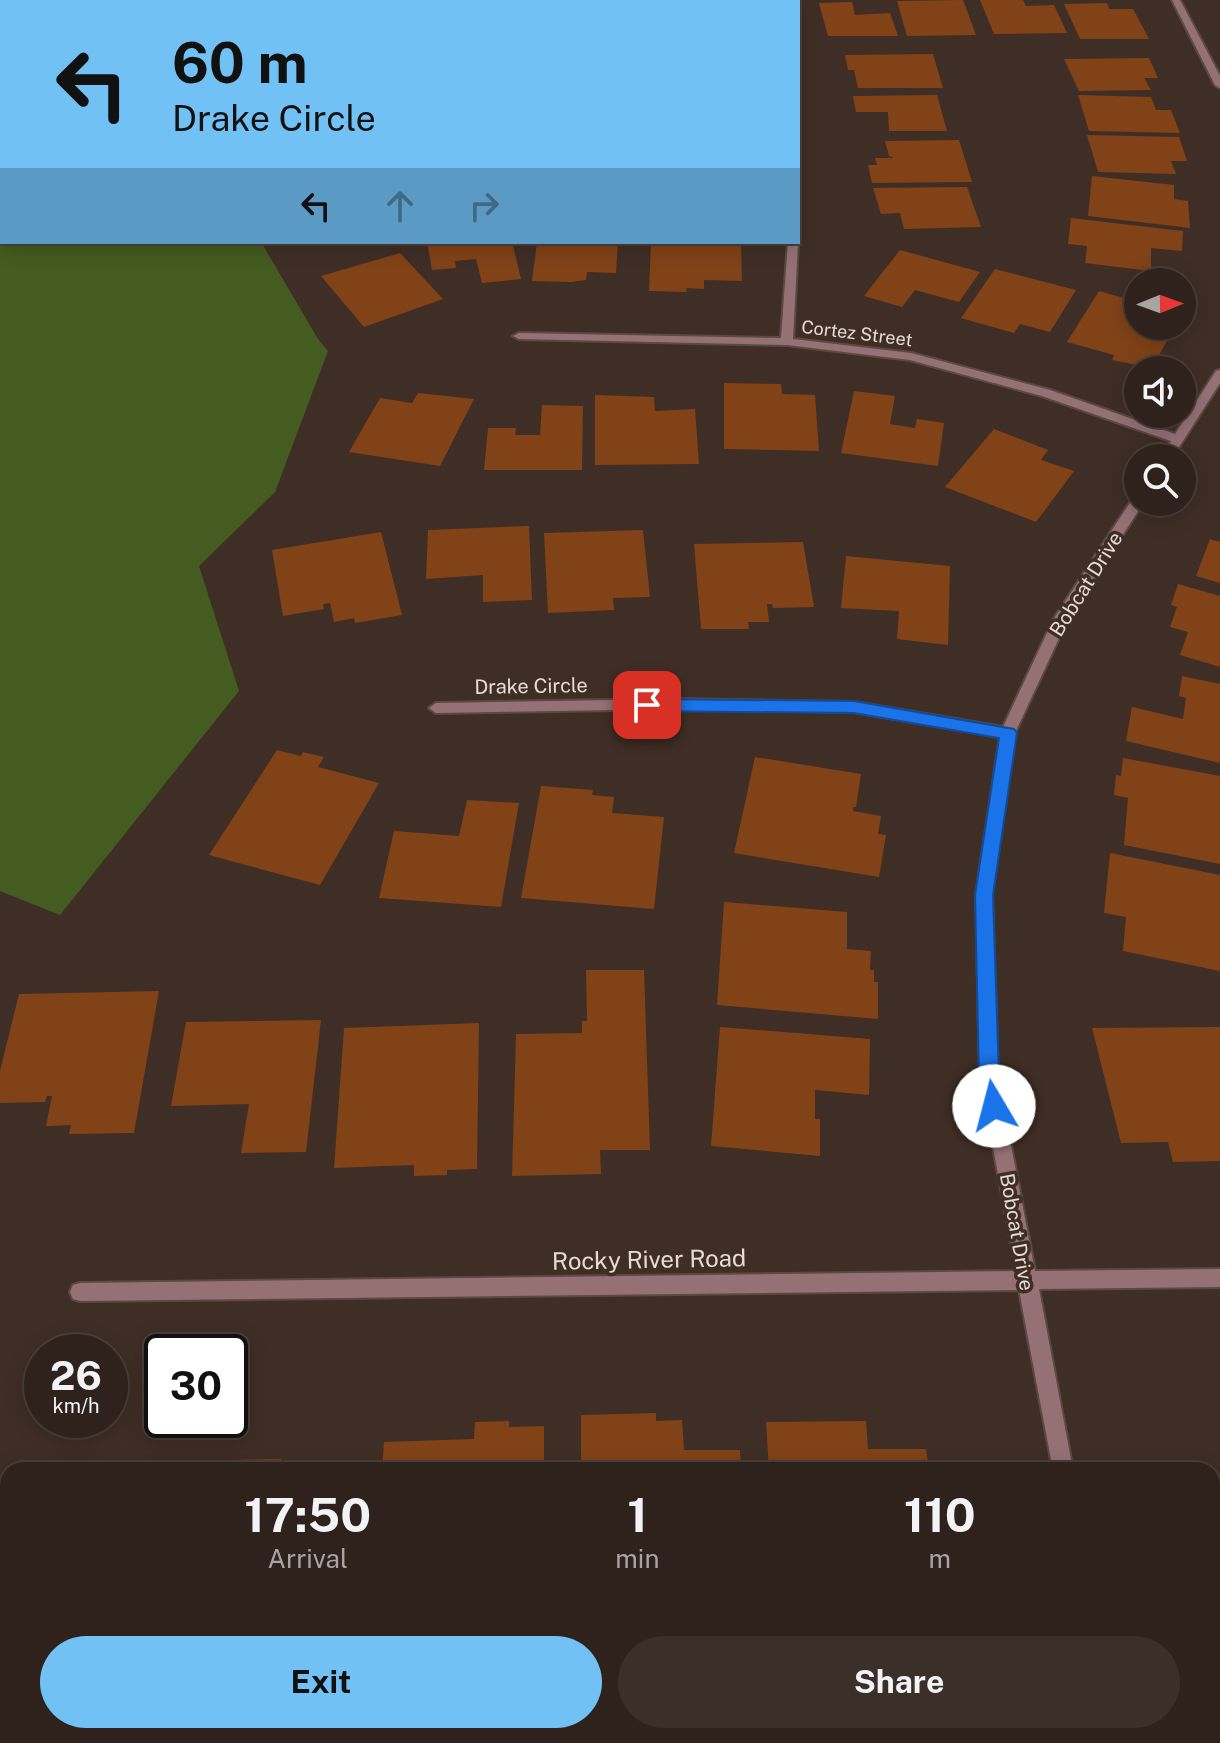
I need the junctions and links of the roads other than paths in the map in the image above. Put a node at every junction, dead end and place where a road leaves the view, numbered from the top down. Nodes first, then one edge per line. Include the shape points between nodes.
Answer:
1 (1176, 0) edge
2 (1220, 85) edge
3 (793, 244) edge
4 (519, 336) dead end
5 (787, 342) junction
6 (1220, 374) edge
7 (1178, 439) junction
8 (1175, 444) edge
9 (1128, 516) edge
10 (436, 708) dead end
11 (1008, 733) junction
12 (1220, 1278) edge
13 (1025, 1280) junction
14 (80, 1292) dead end
15 (1061, 1462) edge

1 - 2 street
3 - 5 street
4 - 5 street, Cortez Street
5 - 7 street, Cortez Street via 911,357 1046,393
6 - 7 street
7 - 8 street
9 - 11 street, Bobcat Drive via 1060,620
10 - 11 street, Drake Circle via 854,707
11 - 13 street, Bobcat Drive via 984,895 989,1077
12 - 13 street, Rocky River Road
13 - 14 street, Rocky River Road
13 - 15 street, Bobcat Drive

